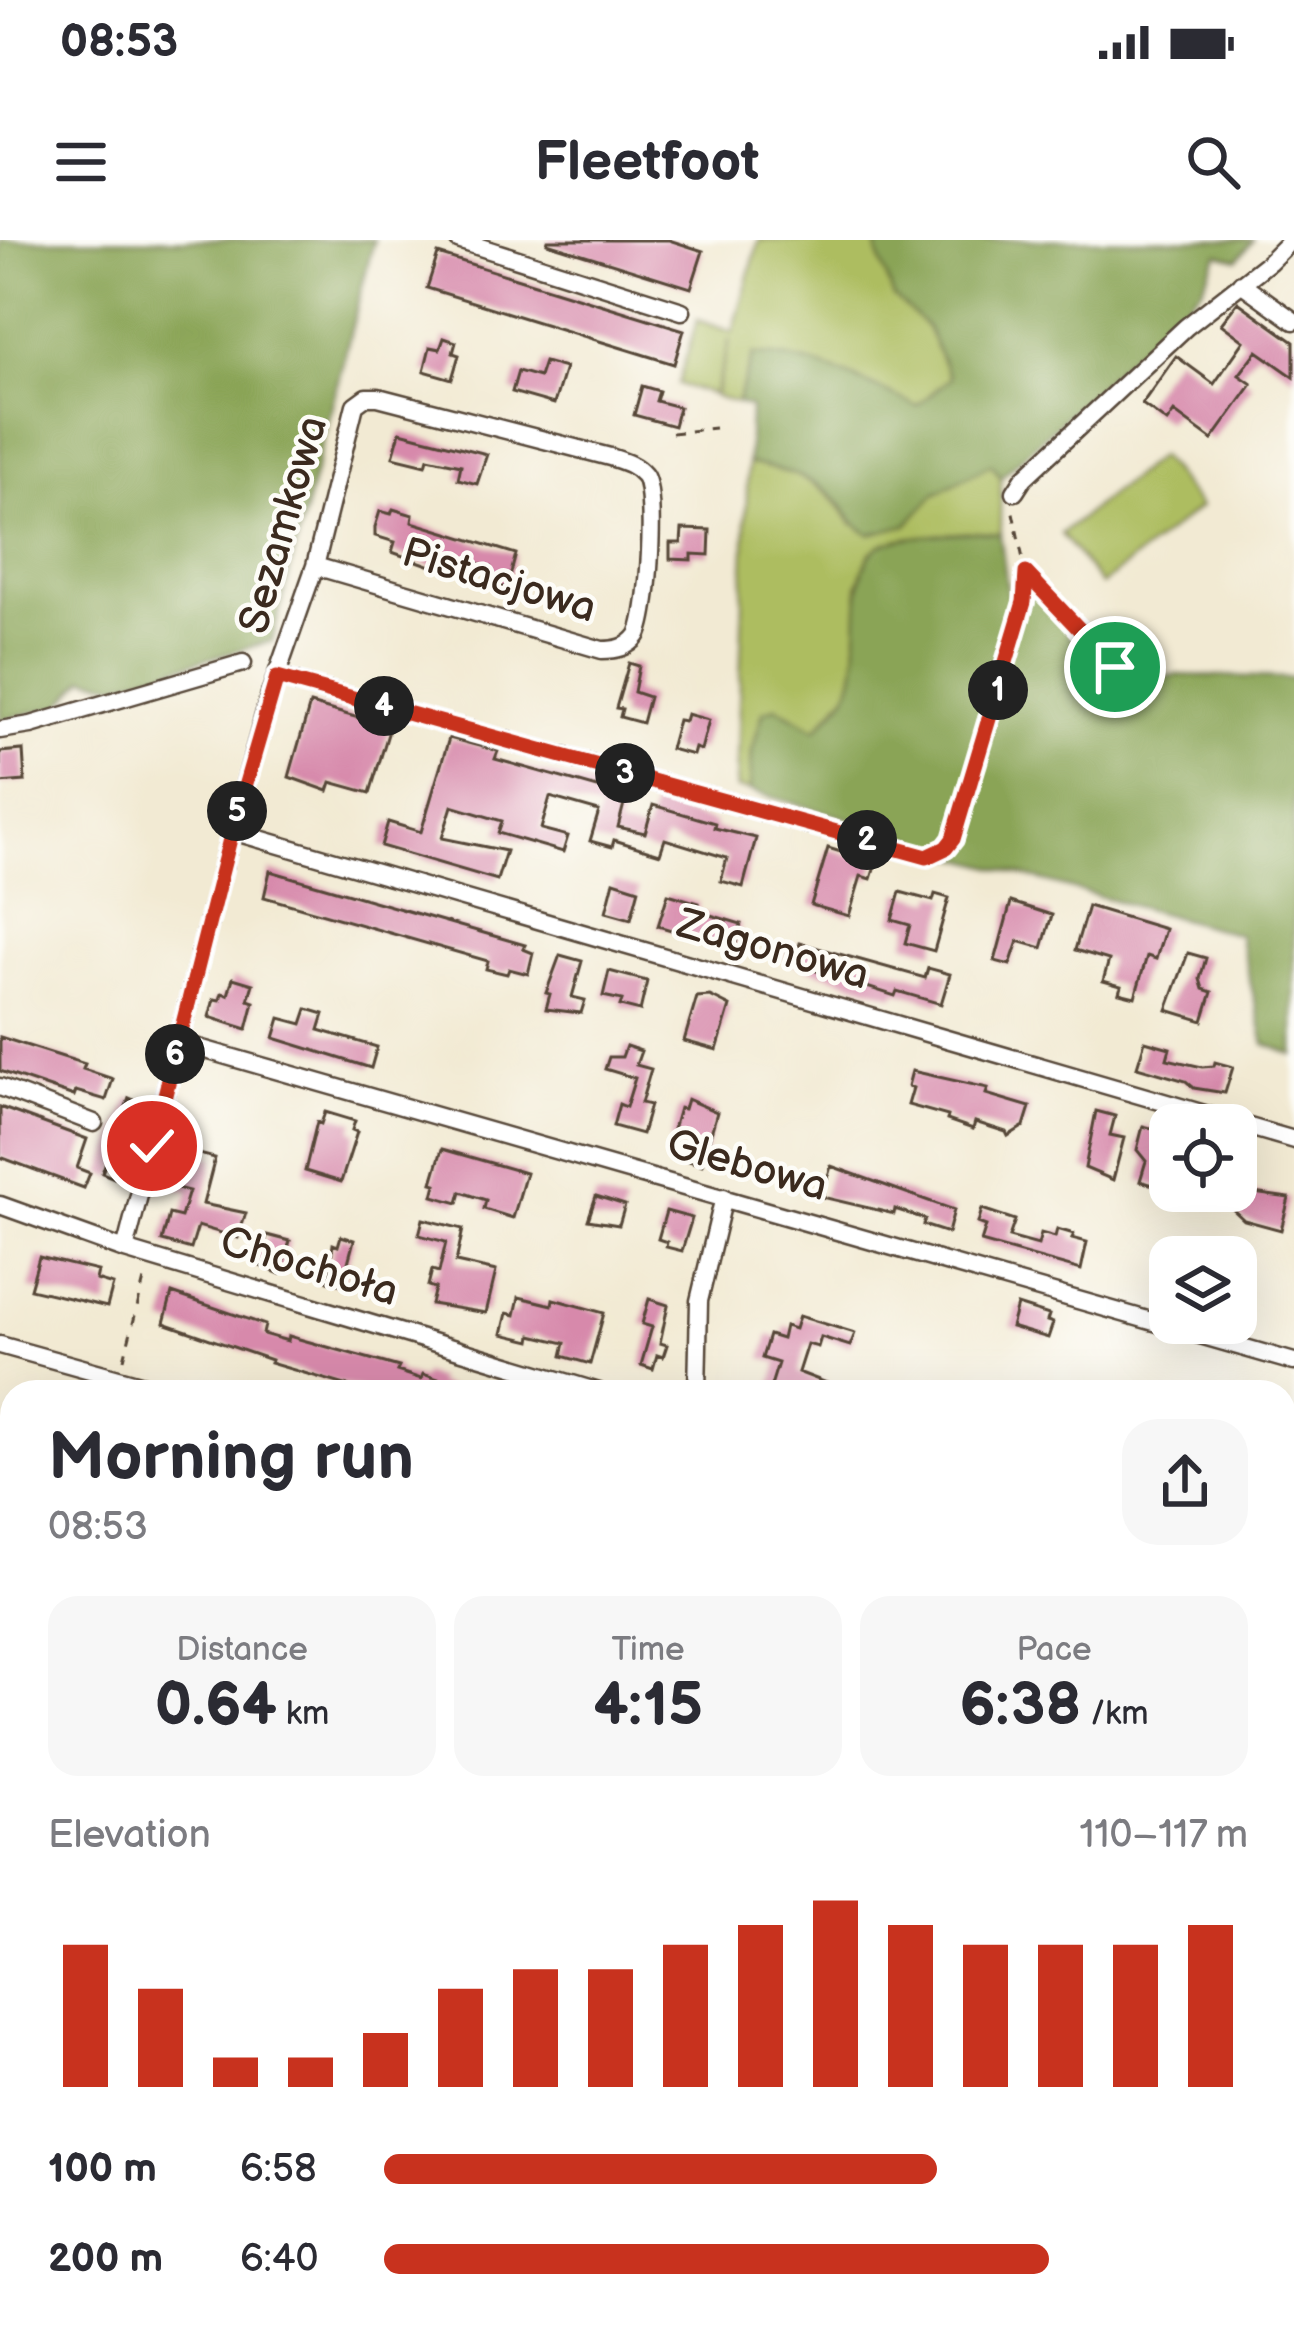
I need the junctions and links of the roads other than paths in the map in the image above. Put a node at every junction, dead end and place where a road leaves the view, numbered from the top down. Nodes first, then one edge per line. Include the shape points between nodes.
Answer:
1 (458, 240) edge
2 (1287, 245) edge
3 (1241, 284) junction
4 (682, 311) dead end
5 (1294, 321) edge
6 (366, 398) joint
7 (1015, 492) road end
8 (315, 566) junction
9 (243, 663) dead end
10 (277, 677) junction
11 (0, 730) edge
12 (232, 831) junction
13 (927, 857) road end
14 (178, 1042) junction
15 (0, 1087) edge
16 (94, 1123) dead end
17 (1294, 1139) edge
18 (724, 1196) junction
19 (0, 1205) edge
20 (125, 1250) junction
21 (0, 1346) edge
22 (1294, 1363) edge
23 (126, 1380) edge
24 (559, 1380) edge
25 (697, 1380) edge

1 - 4 street
2 - 3 street
3 - 5 street
3 - 7 street via 1160,350
6 - 8 street, Sezamkowa via 355,405
6 - 8 street, Pistacjowa via 639,470 651,500 644,621 631,643 602,650
8 - 10 street, Sezamkowa
9 - 11 street
10 - 12 street, Sezamkowa
10 - 13 street
12 - 14 street, Sezamkowa
12 - 17 street, Zagonowa
14 - 18 street, Glebowa
14 - 20 street, Sezamkowa
15 - 16 street
18 - 22 street, Glebowa
18 - 25 street via 699,1301
19 - 20 street, Chochoła
20 - 24 street, Chochoła
21 - 23 street

